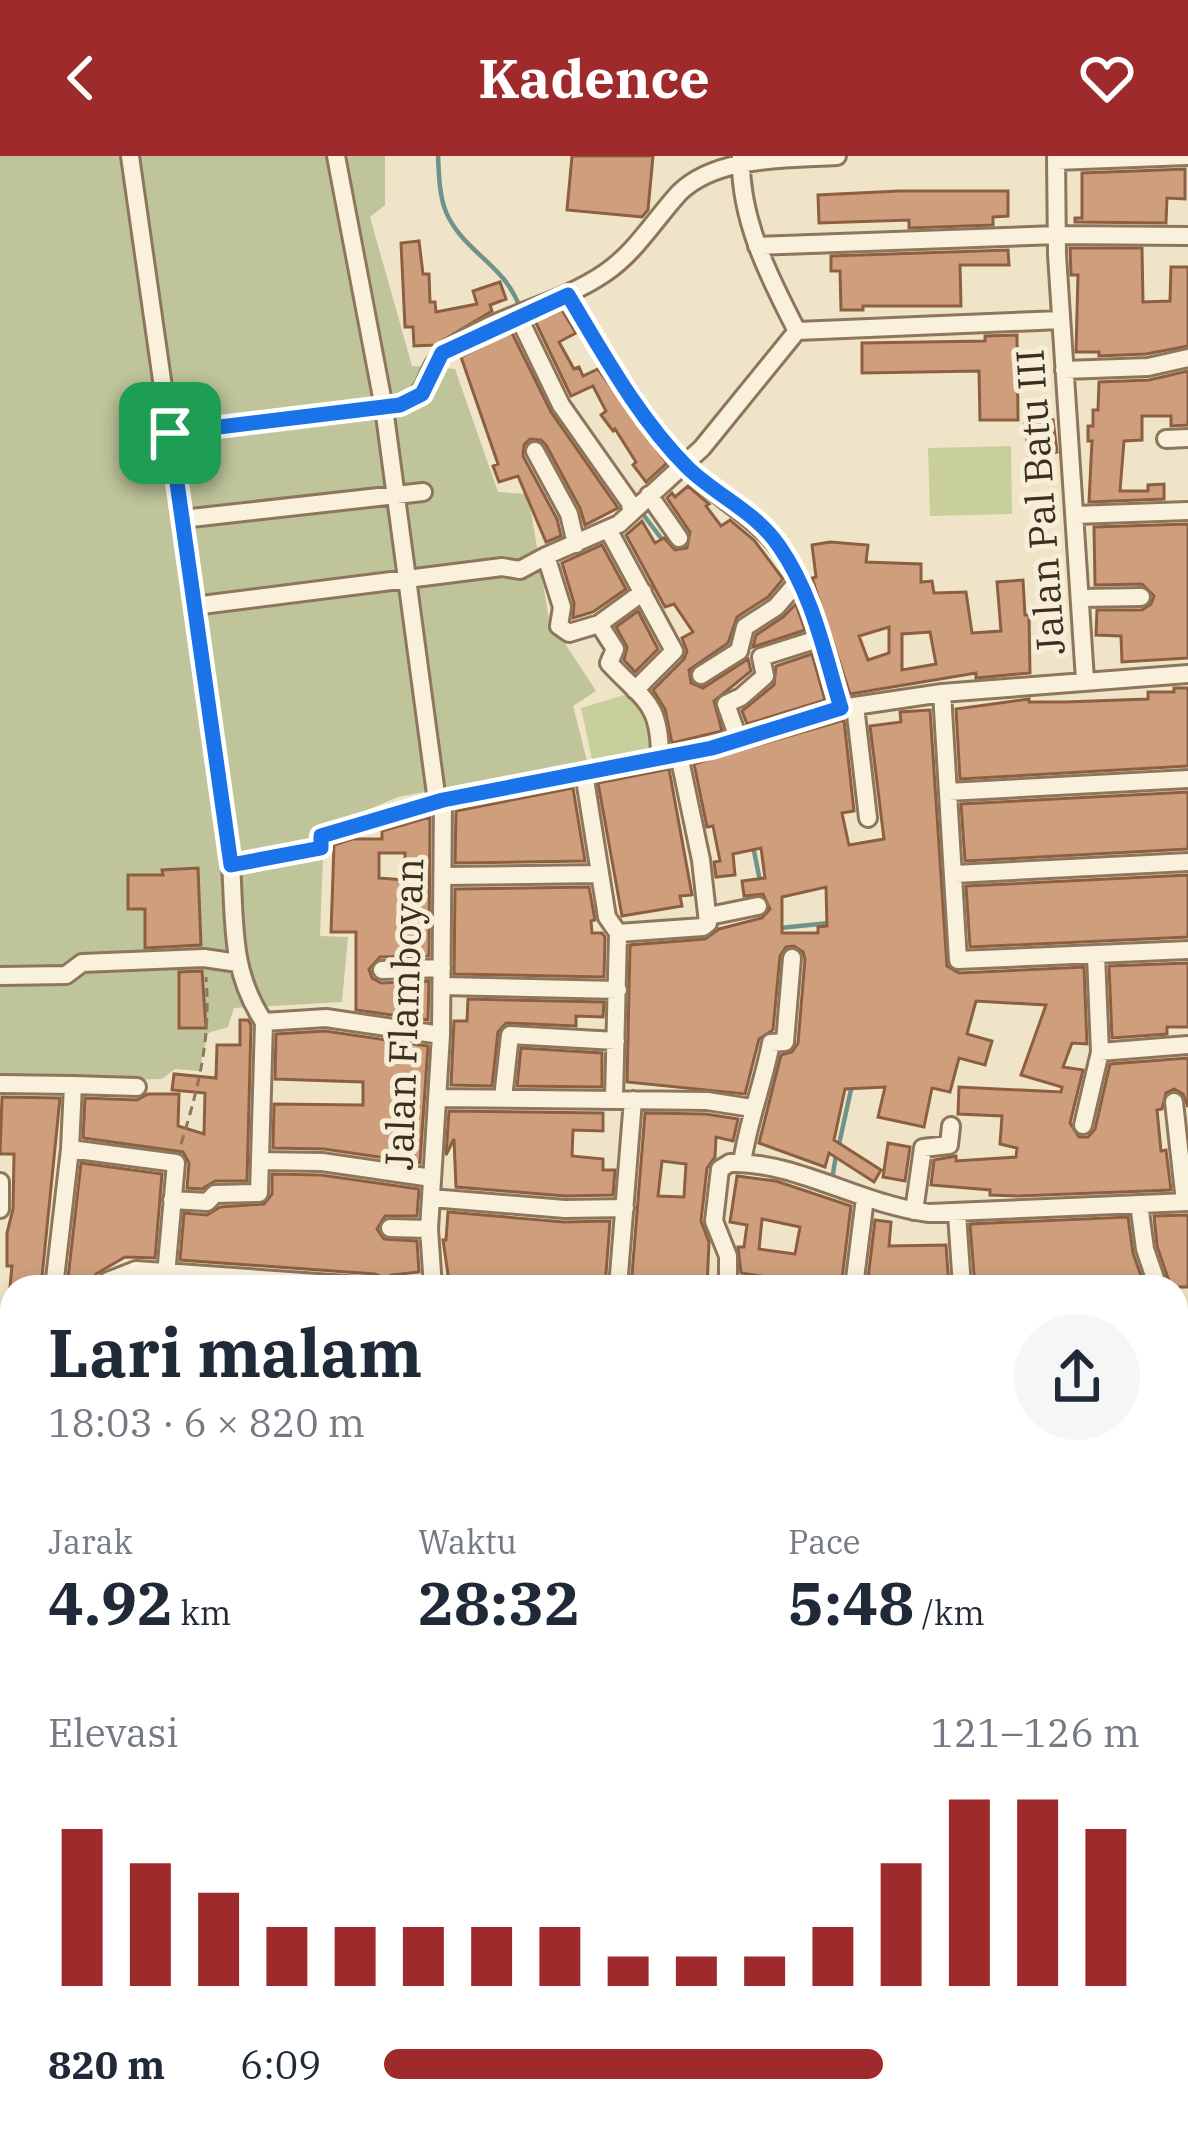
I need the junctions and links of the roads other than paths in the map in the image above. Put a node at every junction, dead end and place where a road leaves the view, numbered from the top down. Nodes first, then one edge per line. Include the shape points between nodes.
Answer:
1 (130, 156) edge
2 (336, 156) edge
3 (837, 156) edge
4 (1188, 156) edge
5 (1056, 158) edge
6 (741, 159) edge
7 (1057, 235) junction
8 (1188, 236) edge
9 (757, 246) junction
10 (568, 295) junction
11 (523, 314) junction
12 (1061, 320) junction
13 (796, 331) junction
14 (1188, 358) edge
15 (1064, 370) junction
16 (384, 408) junction
17 (170, 433) junction
18 (1188, 438) edge
19 (1166, 440) dead end
20 (536, 451) dead end
21 (684, 464) junction
22 (423, 492) dead end
23 (396, 493) junction
24 (639, 505) junction
25 (1188, 511) edge
26 (1075, 515) junction
27 (182, 519) junction
28 (609, 531) junction
29 (679, 538) dead end
30 (576, 544) junction
31 (546, 556) junction
32 (407, 580) junction
33 (800, 584) junction
34 (643, 592) junction
35 (1141, 597) dead end
36 (1081, 598) junction
37 (194, 606) junction
38 (599, 624) junction
39 (821, 638) junction
40 (1188, 674) edge
41 (1085, 680) junction
42 (634, 690) junction
43 (942, 693) junction
44 (726, 704) junction
45 (848, 707) junction
46 (726, 742) junction
47 (669, 757) junction
48 (584, 773) junction
49 (1188, 779) edge
50 (948, 792) junction
51 (443, 800) junction
52 (868, 818) dead end
53 (1188, 862) edge
54 (231, 865) junction
55 (600, 874) junction
56 (955, 874) junction
57 (443, 876) junction
58 (758, 906) dead end
59 (709, 916) junction
60 (618, 933) junction
61 (1188, 950) edge
62 (1096, 955) junction
63 (792, 958) dead end
64 (238, 963) junction
65 (382, 970) dead end
66 (0, 976) edge
67 (442, 977) junction
68 (618, 990) junction
69 (264, 1022) junction
70 (441, 1035) junction
71 (616, 1041) junction
72 (1188, 1045) edge
73 (1100, 1052) junction
74 (0, 1084) edge
75 (73, 1085) junction
76 (137, 1087) dead end
77 (437, 1098) junction
78 (503, 1098) junction
79 (614, 1099) junction
80 (633, 1100) junction
81 (1174, 1102) dead end
82 (752, 1108) junction
83 (1083, 1125) dead end
84 (951, 1126) dead end
85 (70, 1149) junction
86 (260, 1161) junction
87 (742, 1163) junction
88 (432, 1178) junction
89 (0, 1182) edge
90 (431, 1198) junction
91 (866, 1198) junction
92 (172, 1200) junction
93 (1186, 1202) edge
94 (1138, 1204) junction
95 (625, 1208) junction
96 (0, 1209) edge
97 (914, 1211) junction
98 (957, 1214) junction
99 (390, 1228) dead end
100 (428, 1229) junction
101 (55, 1275) edge
102 (121, 1275) edge
103 (166, 1275) joint
104 (433, 1275) edge
105 (619, 1275) edge
106 (728, 1275) edge
107 (856, 1275) edge
108 (961, 1275) edge
109 (1154, 1275) edge

1 - 17 street
2 - 16 street, Jalan Flamboyan
3 - 6 street
4 - 5 street
5 - 7 street, Jalan Pal Batu III
6 - 9 street
6 - 10 street via 698,176 633,249
7 - 8 street
7 - 9 street
7 - 12 street, Jalan Pal Batu III
9 - 13 street
10 - 11 street
10 - 21 street via 623,388
11 - 16 street via 442,353 422,394
11 - 24 street via 561,405
12 - 13 street
12 - 15 street, Jalan Pal Batu III
13 - 21 street
14 - 15 street
15 - 26 street, Jalan Pal Batu III
16 - 17 street
16 - 23 street, Jalan Flamboyan
17 - 27 street
18 - 19 street
20 - 30 street
21 - 24 street
21 - 33 street via 778,543
22 - 23 street
23 - 27 street
23 - 32 street, Jalan Flamboyan
24 - 28 street
24 - 29 street
25 - 26 street
26 - 36 street, Jalan Pal Batu III
27 - 37 street
28 - 30 street
28 - 34 street
30 - 31 street
31 - 32 street via 520,571
31 - 38 street via 562,608 559,626 569,633
32 - 37 street
32 - 51 street, Jalan Flamboyan
33 - 39 street
33 - 44 street via 745,627 740,651 707,670
34 - 38 street
34 - 42 street via 674,651
35 - 36 street
36 - 41 street, Jalan Pal Batu III
37 - 54 street
38 - 42 street via 615,650 609,663
39 - 44 street via 761,657 765,676
39 - 45 street
40 - 41 street
41 - 43 street, Jalan Pal Batu III
42 - 47 street via 660,721
43 - 45 street, Jalan Pal Batu III
43 - 50 street
44 - 46 street
45 - 46 street, Jalan Pal Batu III
45 - 52 street
46 - 47 street
47 - 48 street
47 - 59 street
48 - 51 street
48 - 55 street
49 - 50 street
50 - 56 street
51 - 54 street via 321,836 321,848
51 - 57 street, Jalan Flamboyan
53 - 56 street
54 - 64 street
55 - 57 street
55 - 60 street
56 - 62 street via 958,960
57 - 67 street, Jalan Flamboyan
58 - 59 street
59 - 60 street via 703,927
60 - 68 street
61 - 62 street
62 - 73 street
63 - 82 street via 785,1042 772,1042
64 - 66 street via 82,964 66,975
64 - 69 street
65 - 67 street
67 - 68 street
67 - 70 street, Jalan Flamboyan
68 - 71 street
69 - 70 street via 326,1018
69 - 86 street
70 - 77 street, Jalan Flamboyan
71 - 78 street via 510,1035
71 - 79 street
72 - 73 street
73 - 83 street
74 - 75 street
75 - 76 street
75 - 85 street
77 - 78 street
77 - 88 street, Jalan Flamboyan
78 - 79 street
79 - 80 street
80 - 82 street
80 - 95 street
81 - 93 street
82 - 87 street
84 - 97 street via 949,1145 923,1148
85 - 92 street via 176,1163
85 - 101 street
86 - 88 street
86 - 92 street via 259,1193
87 - 91 street
87 - 106 street via 720,1169 713,1212
88 - 90 street, Jalan Flamboyan
89 - 96 street
90 - 95 street
90 - 100 street, Jalan Flamboyan
91 - 97 street
91 - 107 street
92 - 103 street
93 - 94 street
94 - 98 street
94 - 109 street
95 - 105 street
97 - 98 street
98 - 108 street
99 - 100 street
100 - 104 street, Jalan Flamboyan
102 - 103 street

